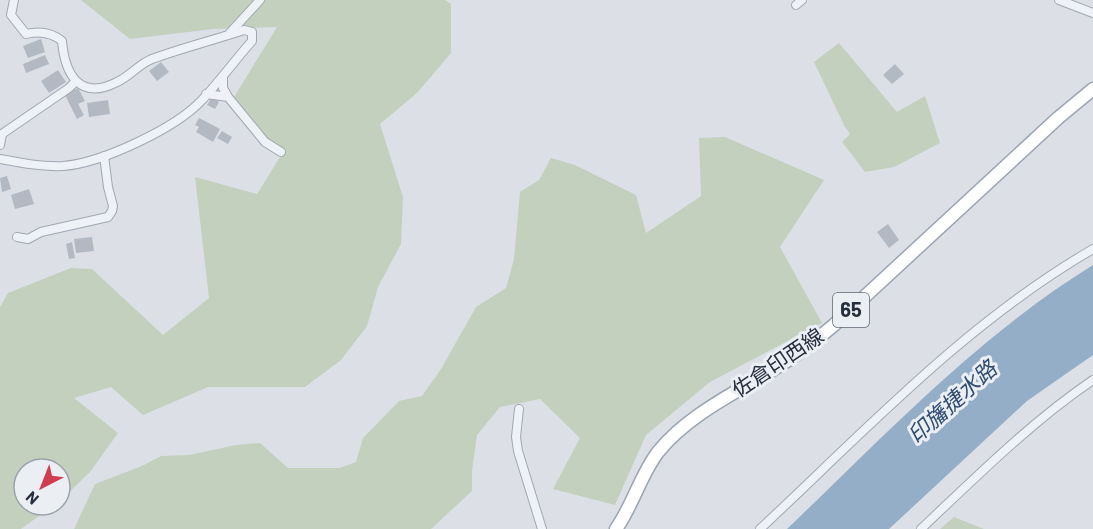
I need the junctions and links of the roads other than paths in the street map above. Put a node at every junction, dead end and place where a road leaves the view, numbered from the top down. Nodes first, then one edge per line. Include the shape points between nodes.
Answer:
1 (14, 0) edge
2 (260, 0) edge
3 (1059, 0) edge
4 (1093, 13) edge
5 (227, 36) junction
6 (223, 78) junction
7 (75, 82) junction
8 (1093, 89) edge
9 (206, 94) junction
10 (228, 97) junction
11 (0, 146) edge
12 (281, 152) dead end
13 (104, 156) junction
14 (0, 159) edge
15 (17, 237) dead end
16 (1093, 249) edge
17 (1093, 380) edge
18 (519, 409) dead end
19 (542, 529) edge
20 (616, 529) edge
21 (760, 529) edge
22 (921, 529) edge

1 - 7 street via 11,15 26,34 39,31 62,42 63,57
2 - 5 street
3 - 4 street
5 - 6 street via 244,30 252,32 252,41
5 - 7 street via 147,61 118,82 102,87
6 - 9 street
6 - 10 street
7 - 11 street via 2,134
8 - 20 main road, 佐倉印西線 / 65 via 834,325 672,437 642,475
9 - 10 street
9 - 13 street via 174,121
10 - 12 street via 265,142
13 - 14 street via 65,166
13 - 15 street via 112,206 108,217 28,238
16 - 21 street via 997,313 894,402
17 - 22 street via 1044,417
18 - 19 street via 518,451

